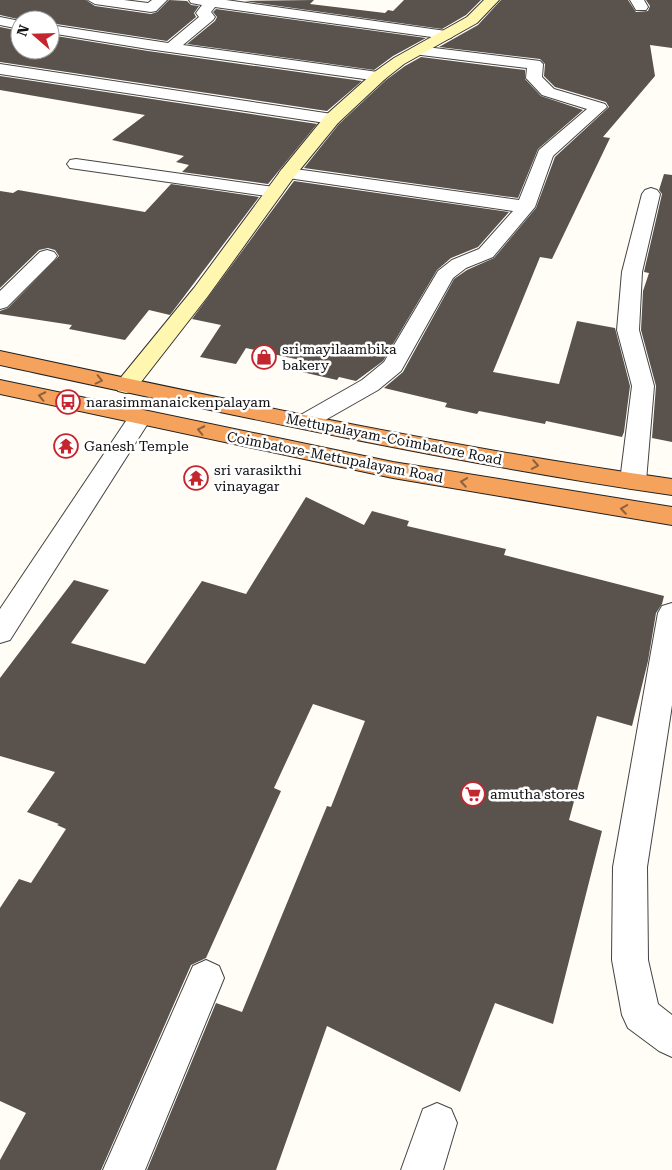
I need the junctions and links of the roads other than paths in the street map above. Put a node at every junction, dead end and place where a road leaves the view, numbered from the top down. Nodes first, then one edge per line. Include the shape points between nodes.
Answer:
1 (95, 0) edge
2 (160, 0) edge
3 (492, 0) edge
4 (201, 1) edge
5 (60, 31) edge
6 (446, 35) junction
7 (171, 48) junction
8 (418, 51) junction
9 (0, 68) edge
10 (378, 76) junction
11 (332, 120) junction
12 (76, 164) dead end
13 (288, 173) junction
14 (274, 192) junction
15 (651, 194) dead end
16 (526, 207) junction
17 (47, 256) dead end
18 (0, 303) edge
19 (0, 358) edge
20 (126, 386) junction
21 (0, 387) edge
22 (140, 417) junction
23 (304, 422) junction
24 (633, 482) junction
25 (672, 487) edge
26 (672, 516) edge
27 (672, 613) edge
28 (0, 632) edge
29 (206, 978) dead end
30 (672, 1038) edge
31 (437, 1123) dead end
32 (124, 1170) edge
33 (422, 1170) edge

1 - 2 street via 151,8
3 - 6 street via 472,20
4 - 6 street
4 - 7 street via 203,13 208,18
5 - 7 street
6 - 8 street
7 - 10 street
8 - 10 street
8 - 16 street via 535,64 534,78 548,92 600,107 545,154
9 - 11 street
10 - 11 street
11 - 13 street
12 - 14 street
13 - 14 street
13 - 16 street
14 - 20 street via 201,292
15 - 24 street via 632,272 628,330 643,386
16 - 23 street via 486,252 459,264 446,276 393,366 370,385
17 - 18 street
19 -> 20 highway, Mettupalayam-Coimbatore Road
20 - 23 highway, Mettupalayam-Coimbatore Road
22 -> 21 highway, Coimbatore-Mettupalayam Road
26 -> 22 highway, Coimbatore-Mettupalayam Road via 393,470
22 - 28 street
23 -> 24 highway, Mettupalayam-Coimbatore Road
24 - 25 highway, Mettupalayam-Coimbatore Road
27 - 30 street via 630,867 630,960 641,1015
29 - 32 street
31 - 33 street

